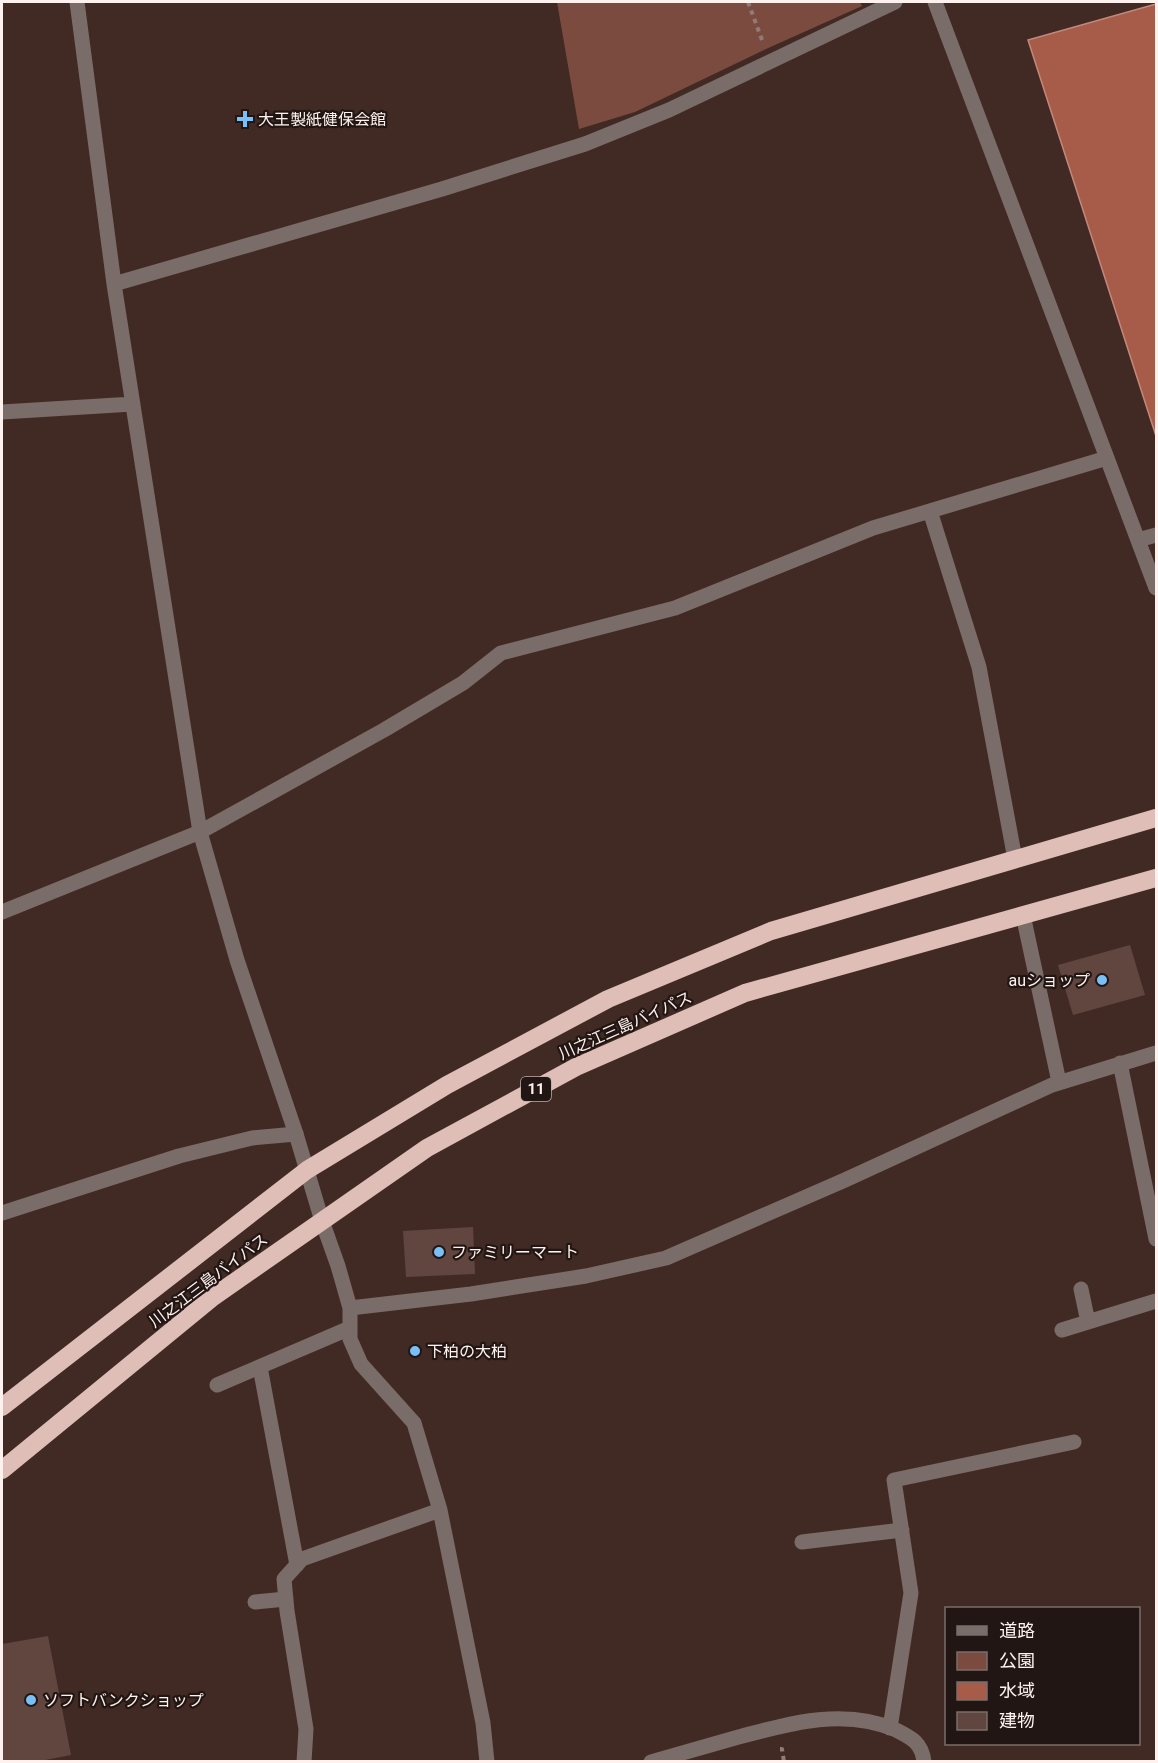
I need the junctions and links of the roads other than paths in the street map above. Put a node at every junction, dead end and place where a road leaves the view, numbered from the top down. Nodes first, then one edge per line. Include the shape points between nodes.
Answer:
1 (77, 2) edge
2 (895, 2) edge
3 (935, 2) edge
4 (114, 284) junction
5 (133, 404) junction
6 (2, 412) edge
7 (1107, 458) junction
8 (930, 511) junction
9 (1156, 536) edge
10 (1138, 540) junction
11 (1156, 588) edge
12 (1156, 818) edge
13 (200, 832) junction
14 (1015, 859) junction
15 (1156, 878) edge
16 (2, 912) edge
17 (1023, 915) junction
18 (1156, 1053) edge
19 (1120, 1063) junction
20 (1059, 1082) junction
21 (296, 1134) junction
22 (307, 1170) junction
23 (2, 1214) edge
24 (322, 1221) junction
25 (1156, 1236) edge
26 (1081, 1289) dead end
27 (1156, 1301) edge
28 (350, 1308) junction
29 (1088, 1322) junction
30 (350, 1328) junction
31 (1062, 1330) dead end
32 (260, 1367) junction
33 (217, 1385) dead end
34 (2, 1407) edge
35 (1074, 1442) dead end
36 (2, 1470) edge
37 (440, 1510) junction
38 (902, 1530) junction
39 (802, 1542) dead end
40 (297, 1565) junction
41 (286, 1599) junction
42 (255, 1602) dead end
43 (890, 1728) junction
44 (304, 1761) edge
45 (487, 1761) edge
46 (651, 1761) edge
47 (924, 1761) edge

1 - 4 street
2 - 4 street via 669,110 585,144
3 - 7 street
4 - 5 street
5 - 6 street
5 - 13 street
7 - 8 street
7 - 10 street
8 - 13 street via 873,528 675,608 501,653 463,683 384,730
8 - 14 street via 979,668
9 - 10 street
10 - 11 street
12 - 14 highway, 川之江三島バイパス
13 - 16 street
13 - 21 street via 237,960
14 - 22 highway, 川之江三島バイパス via 771,931 608,999 447,1085
15 - 17 highway, 川之江三島バイパス / 11
17 - 20 street
17 - 24 highway, 川之江三島バイパス / 11 via 745,993 576,1067 427,1148
18 - 19 street
19 - 20 street
19 - 25 street
20 - 28 street via 666,1258 586,1276
21 - 22 street
21 - 23 street via 252,1138 178,1156
22 - 24 street
22 - 34 highway, 川之江三島バイパス
24 - 28 street
24 - 36 highway, 川之江三島バイパス / 11 via 213,1297
26 - 29 street
27 - 29 street
28 - 30 street
29 - 31 street
30 - 32 street
30 - 37 street via 350,1339 361,1364 414,1423
32 - 33 street
32 - 40 street
35 - 38 street via 894,1480
37 - 40 street via 302,1559
37 - 45 street via 483,1723
38 - 39 street
38 - 43 street via 911,1593
40 - 41 street via 284,1579
41 - 42 street
41 - 44 street via 306,1729
43 - 46 street via 860,1719 824,1719 777,1726
43 - 47 street via 909,1736 923,1749

